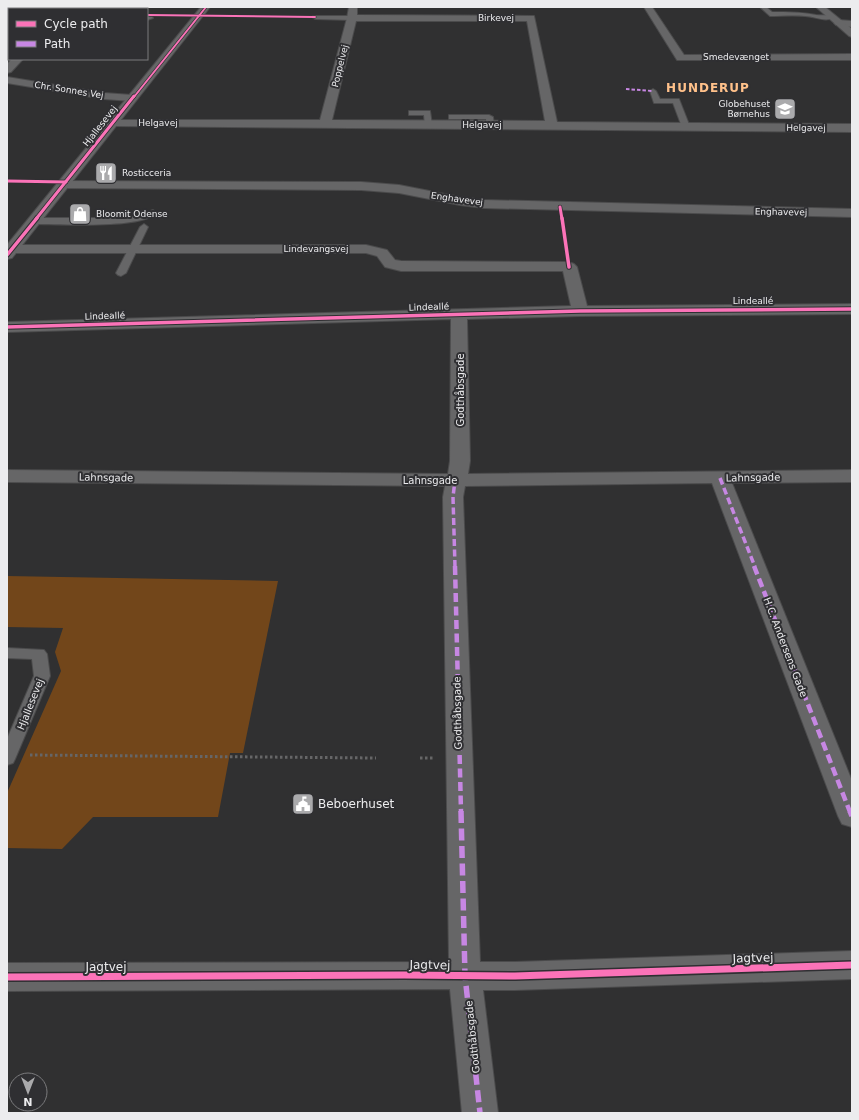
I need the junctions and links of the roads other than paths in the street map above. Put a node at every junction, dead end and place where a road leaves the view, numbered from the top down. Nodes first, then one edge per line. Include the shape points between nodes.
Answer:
1 (206, 7) edge
2 (648, 7) edge
3 (763, 7) edge
4 (820, 7) edge
5 (352, 12) edge
6 (314, 17) dead end
7 (835, 20) junction
8 (852, 24) edge
9 (852, 34) edge
10 (852, 57) edge
11 (17, 60) edge
12 (7, 70) edge
13 (7, 80) edge
14 (653, 91) dead end
15 (132, 98) junction
16 (412, 113) dead end
17 (112, 123) junction
18 (325, 124) junction
19 (428, 125) junction
20 (552, 125) junction
21 (686, 126) junction
22 (852, 128) edge
23 (63, 185) junction
24 (153, 213) dead end
25 (852, 213) edge
26 (34, 221) junction
27 (144, 227) dead end
28 (133, 249) junction
29 (10, 252) edge
30 (122, 273) dead end
31 (852, 309) edge
32 (580, 311) junction
33 (459, 314) junction
34 (7, 327) edge
35 (7, 476) edge
36 (852, 476) edge
37 (720, 478) junction
38 (455, 480) junction
39 (7, 653) edge
40 (8, 757) edge
41 (852, 816) edge
42 (852, 965) edge
43 (465, 976) junction
44 (7, 977) edge
45 (480, 1113) edge

1 - 15 street, Hjallesevej
2 - 10 street, Smedevænget via 680,58
3 - 7 lane via 770,14 806,14
4 - 7 street
5 - 6 lane
5 - 18 street, Poppelvej
5 - 20 street, Birkevej via 531,18
7 - 8 street
7 - 9 street
11 - 12 street
13 - 15 street, Chr. Sonnes Vej via 104,96
14 - 21 lane via 657,101 676,101
15 - 17 street, Hjallesevej
16 - 19 lane via 427,113
17 - 18 street, Helgavej
17 - 23 street, Hjallesevej
18 - 19 street, Helgavej
19 - 20 street, Helgavej via 452,117 490,125
20 - 21 street, Helgavej
21 - 22 street, Helgavej
23 - 25 street, Enghavevej via 361,186 399,189 484,204
23 - 26 street, Hjallesevej
24 - 26 lane via 146,217 115,221
26 - 29 street, Hjallesevej
27 - 28 lane
28 - 29 street, Lindevangsvej
28 - 30 lane
28 - 32 street, Lindevangsvej via 366,249 382,253 390,264 401,266 569,267
31 - 32 street, Lindeallé
32 - 33 street, Lindeallé
33 - 34 street, Lindeallé
33 - 38 street, Godthåbsgade via 460,461
35 - 38 street, Lahnsgade
36 - 37 street, Lahnsgade
37 - 38 street, Lahnsgade
37 - 41 street, H.C. Andersens Gade
38 - 43 street, Godthåbsgade via 452,497
39 - 40 lane, Hjallesevej via 39,654 42,676
42 - 43 street, Jagtvej
43 - 44 street, Jagtvej
43 - 45 street, Godthåbsgade

